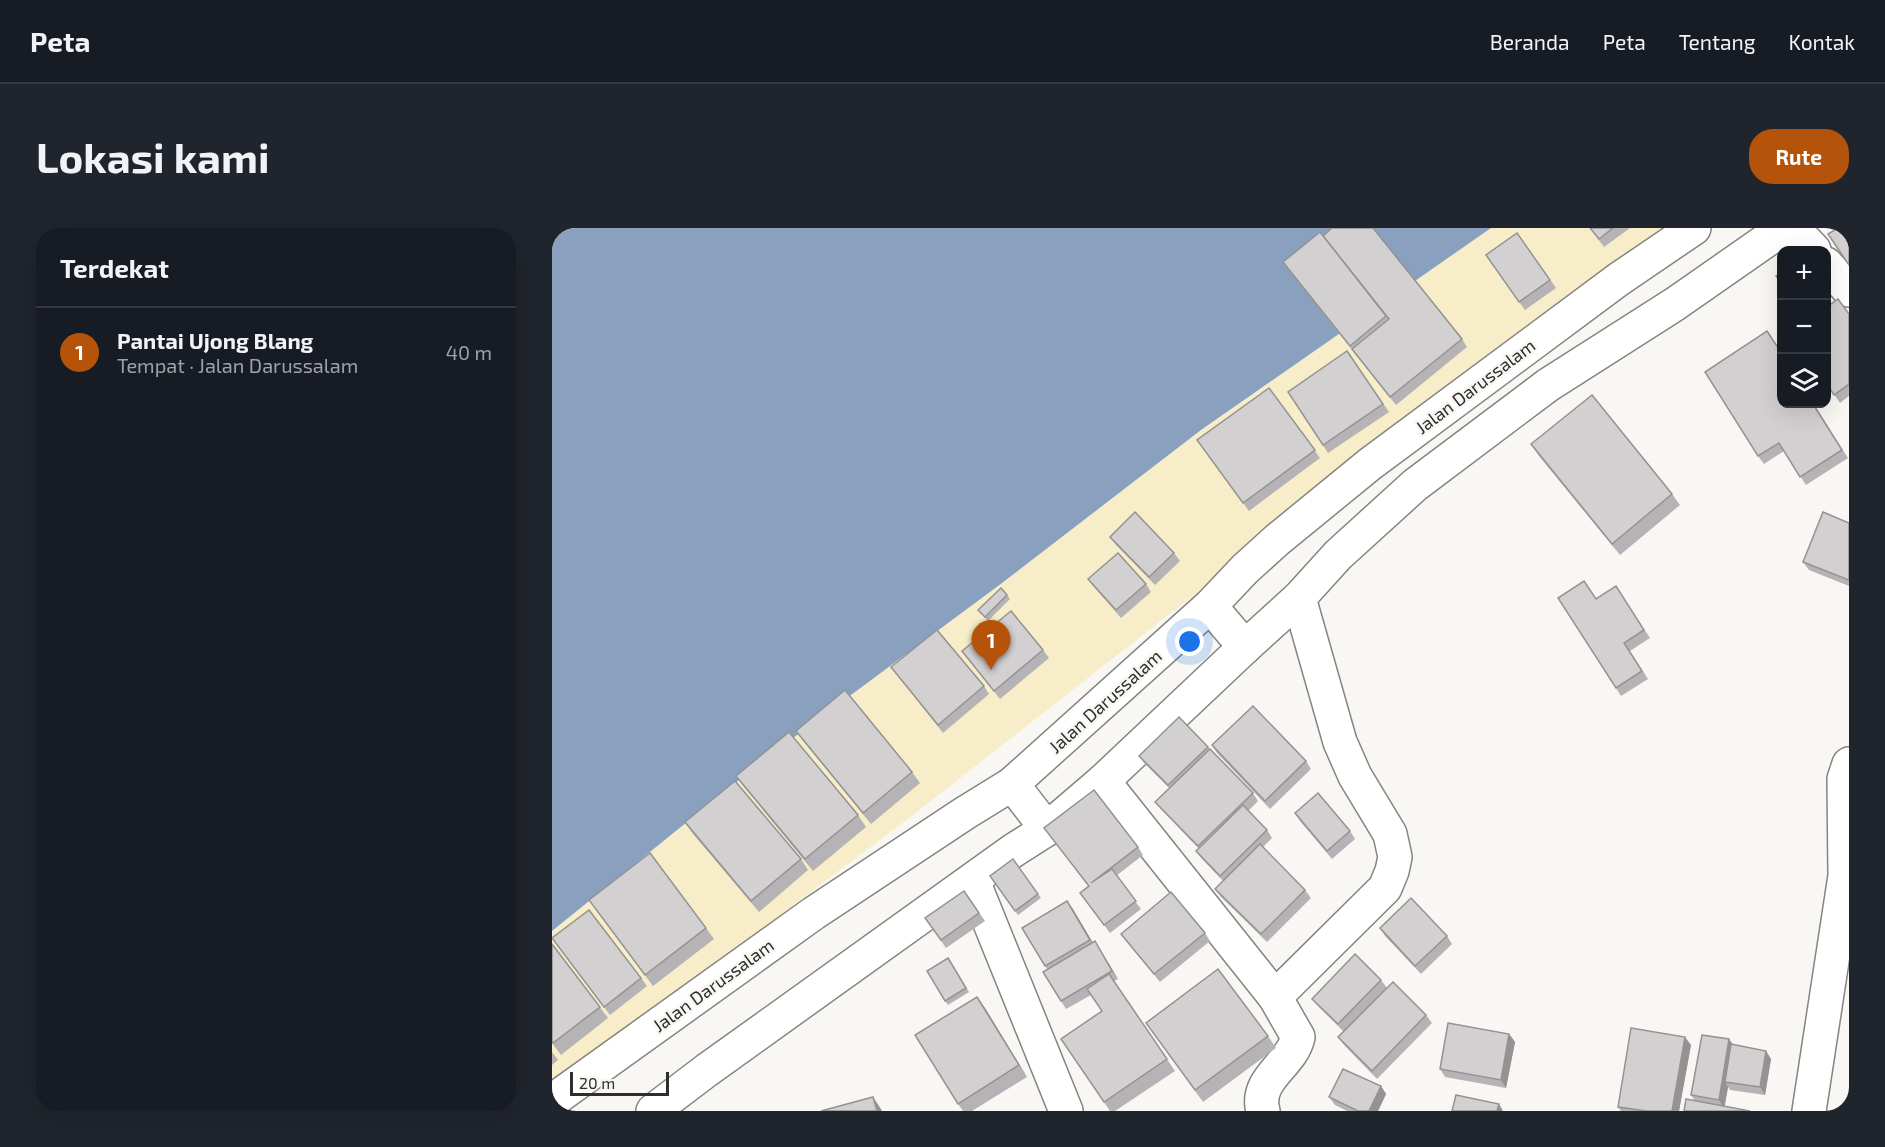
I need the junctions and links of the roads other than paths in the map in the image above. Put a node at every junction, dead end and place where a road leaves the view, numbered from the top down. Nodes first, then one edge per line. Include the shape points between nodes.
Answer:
1 (1694, 228) edge
2 (1784, 228) edge
3 (1793, 228) edge
4 (1810, 246) edge
5 (1831, 269) edge
6 (1849, 290) edge
7 (1299, 598) junction
8 (1210, 606) junction
9 (1245, 647) junction
10 (1847, 775) edge
11 (1103, 781) junction
12 (1012, 784) junction
13 (1047, 829) junction
14 (973, 881) junction
15 (1275, 997) junction
16 (552, 1101) edge
17 (653, 1111) edge
18 (1066, 1111) edge
19 (1263, 1111) edge
20 (1809, 1111) edge

1 - 8 street, Jalan Darussalam via 1619,279 1370,465 1277,540
2 - 7 street via 1675,304 1548,384 1414,485 1338,555
3 - 4 street
5 - 6 street
7 - 9 street
7 - 15 street via 1340,742 1355,776 1390,834 1395,857 1385,888
8 - 9 street
8 - 12 street, Jalan Darussalam
9 - 11 street
10 - 20 street via 1845,876
11 - 13 street
11 - 15 street
12 - 13 street
12 - 16 street, Jalan Darussalam via 814,913
13 - 14 street
14 - 17 street
14 - 18 street
15 - 19 street via 1298,1037 1295,1047 1267,1082

